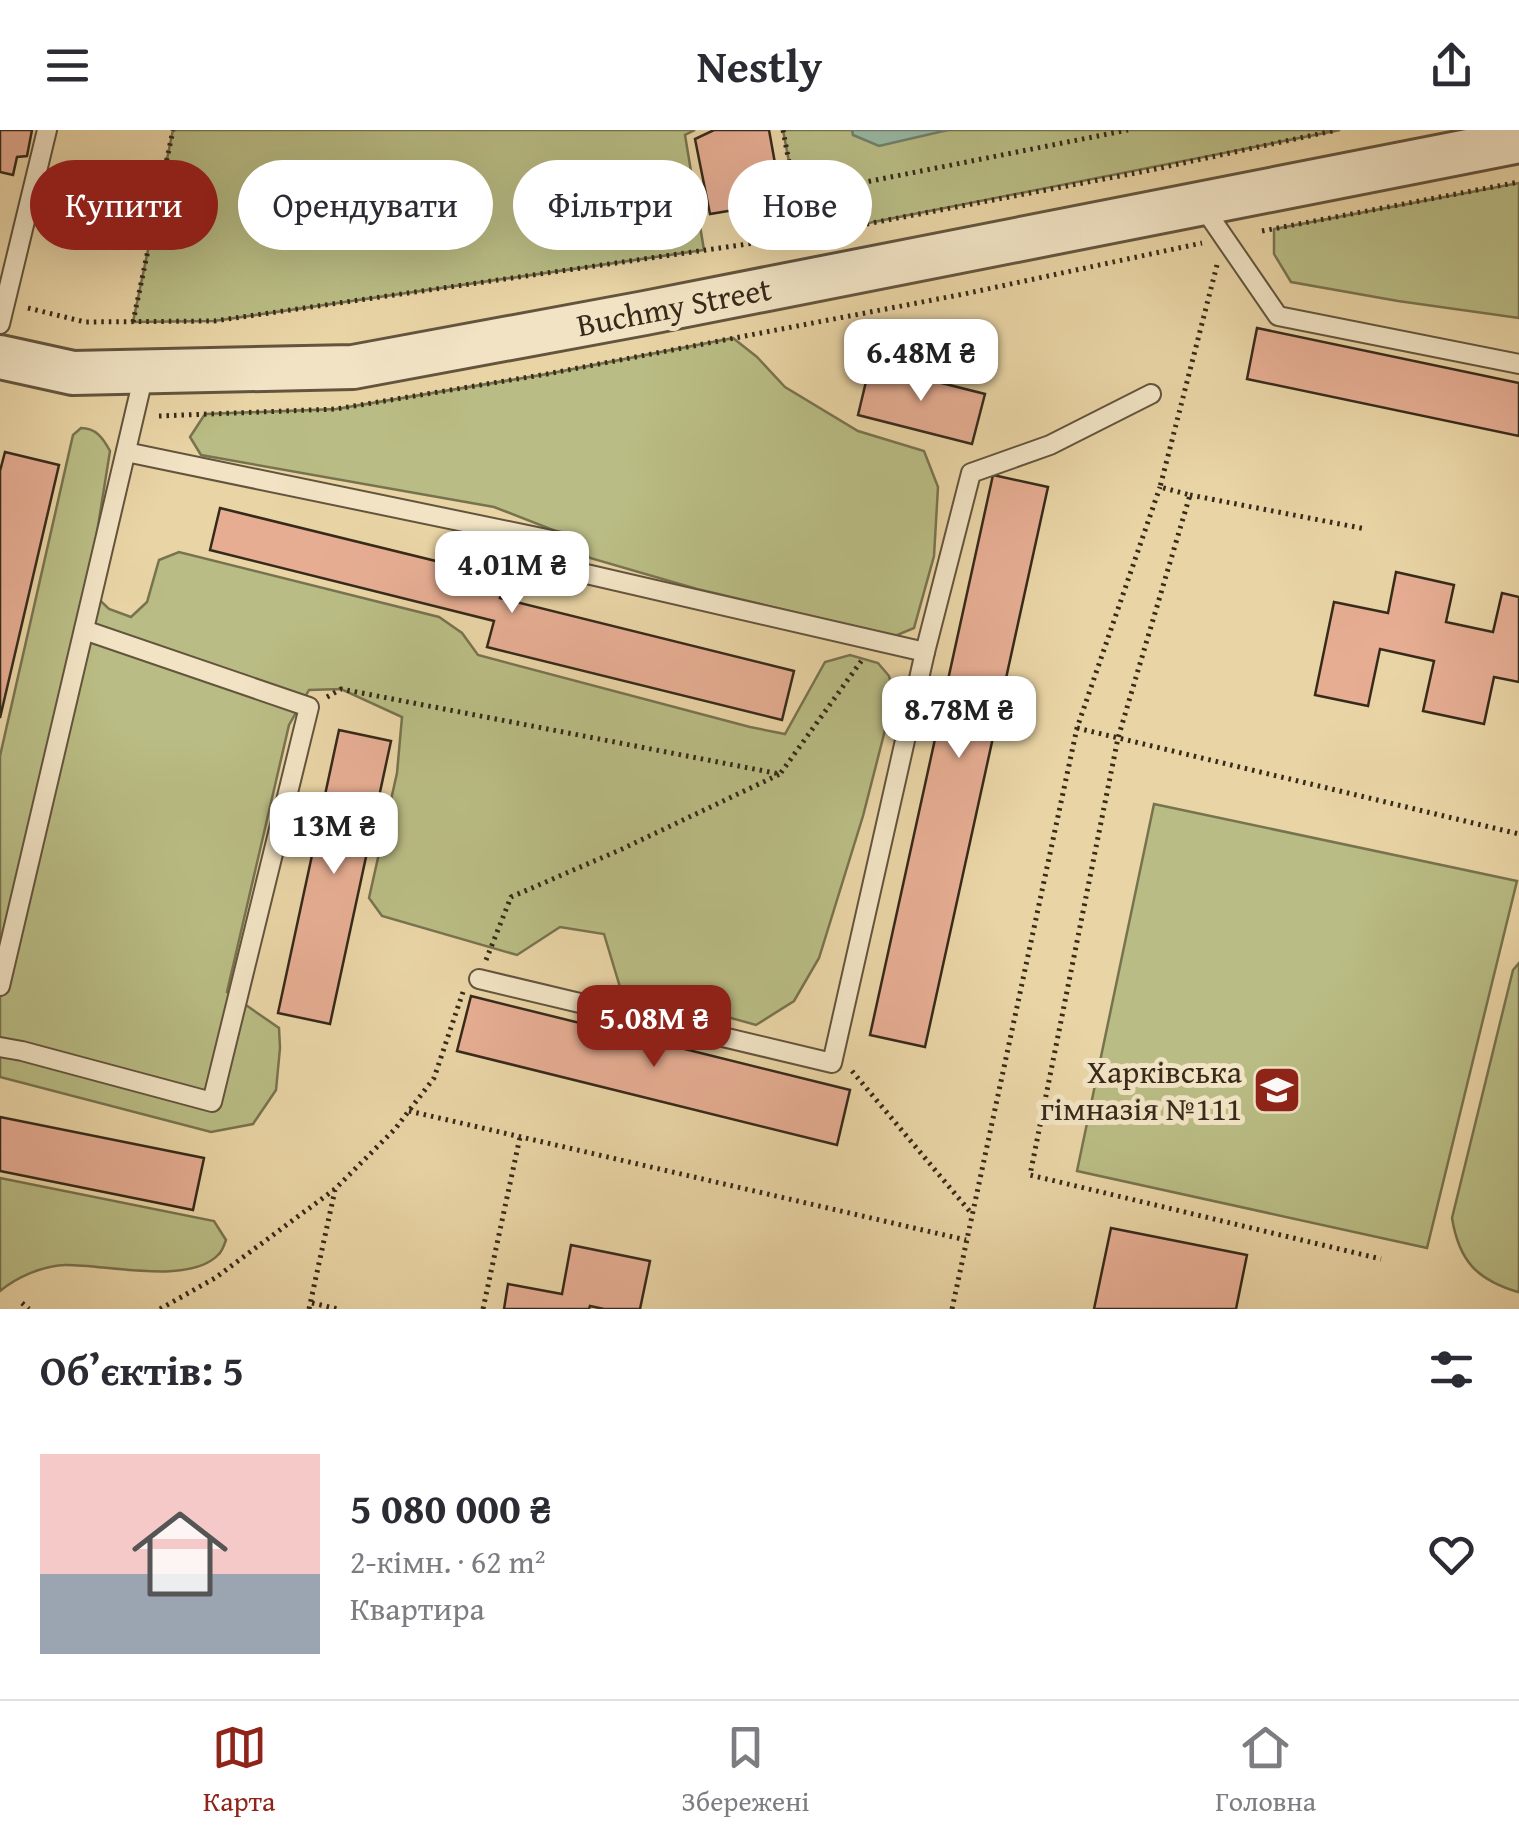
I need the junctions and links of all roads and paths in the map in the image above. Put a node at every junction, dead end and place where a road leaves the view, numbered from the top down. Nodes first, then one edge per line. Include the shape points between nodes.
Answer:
1 (47, 130) edge
2 (172, 130) edge
3 (783, 130) edge
4 (1128, 130) edge
5 (1337, 130) edge
6 (1519, 141) edge
7 (788, 160) edge
8 (872, 181) edge
9 (1213, 221) junction
10 (872, 223) edge
11 (728, 247) edge
12 (806, 250) edge
13 (811, 280) junction
14 (5, 303) junction
15 (133, 322) junction
16 (0, 324) edge
17 (0, 357) edge
18 (1519, 364) edge
19 (145, 371) junction
20 (1151, 394) dead end
21 (126, 452) junction
22 (1160, 486) junction
23 (1190, 494) junction
24 (1366, 529) dead end
25 (84, 630) junction
26 (876, 641) junction
27 (924, 652) junction
28 (309, 707) junction
29 (1077, 728) junction
30 (1118, 738) junction
31 (780, 774) junction
32 (1519, 834) edge
33 (479, 979) junction
34 (0, 986) edge
35 (0, 1047) edge
36 (834, 1050) junction
37 (408, 1111) junction
38 (520, 1137) junction
39 (335, 1189) junction
40 (972, 1214) junction
41 (967, 1240) junction
42 (1381, 1258) dead end
43 (22, 1303) dead end
44 (310, 1306) edge
45 (29, 1309) edge
46 (160, 1309) edge
47 (338, 1309) edge
48 (483, 1309) edge
49 (952, 1309) edge

1 - 14 lane
2 - 15 path
3 - 7 path
4 - 8 path
5 - 10 path
6 - 9 street, Buchmy Street
9 - 13 street, Buchmy Street
9 - 18 lane via 1278,316
9 - 22 path
11 - 15 path via 214,322
12 - 13 path
13 - 19 street, Buchmy Street via 352,367
14 - 15 path via 84,322
14 - 16 lane
17 - 19 street, Buchmy Street via 73,373
19 - 21 lane
20 - 27 lane via 1050,445 971,472
21 - 25 lane
21 - 26 lane via 561,542 556,567
22 - 23 path
22 - 29 path
23 - 24 path
23 - 30 path
25 - 28 lane
25 - 34 lane
26 - 27 lane
26 - 31 path
27 - 36 lane
28 - 31 path via 340,689
28 - 35 lane via 212,1102
29 - 30 path
29 - 40 path
30 - 32 path
30 - 42 path via 1030,1175
31 - 33 path via 511,897
33 - 36 lane via 832,1063
33 - 37 path via 464,990 434,1078
36 - 40 path
37 - 38 path
37 - 39 path
38 - 41 path
38 - 48 path
39 - 44 path
39 - 46 path via 215,1278
40 - 41 path
41 - 49 path
43 - 45 path
44 - 47 path

